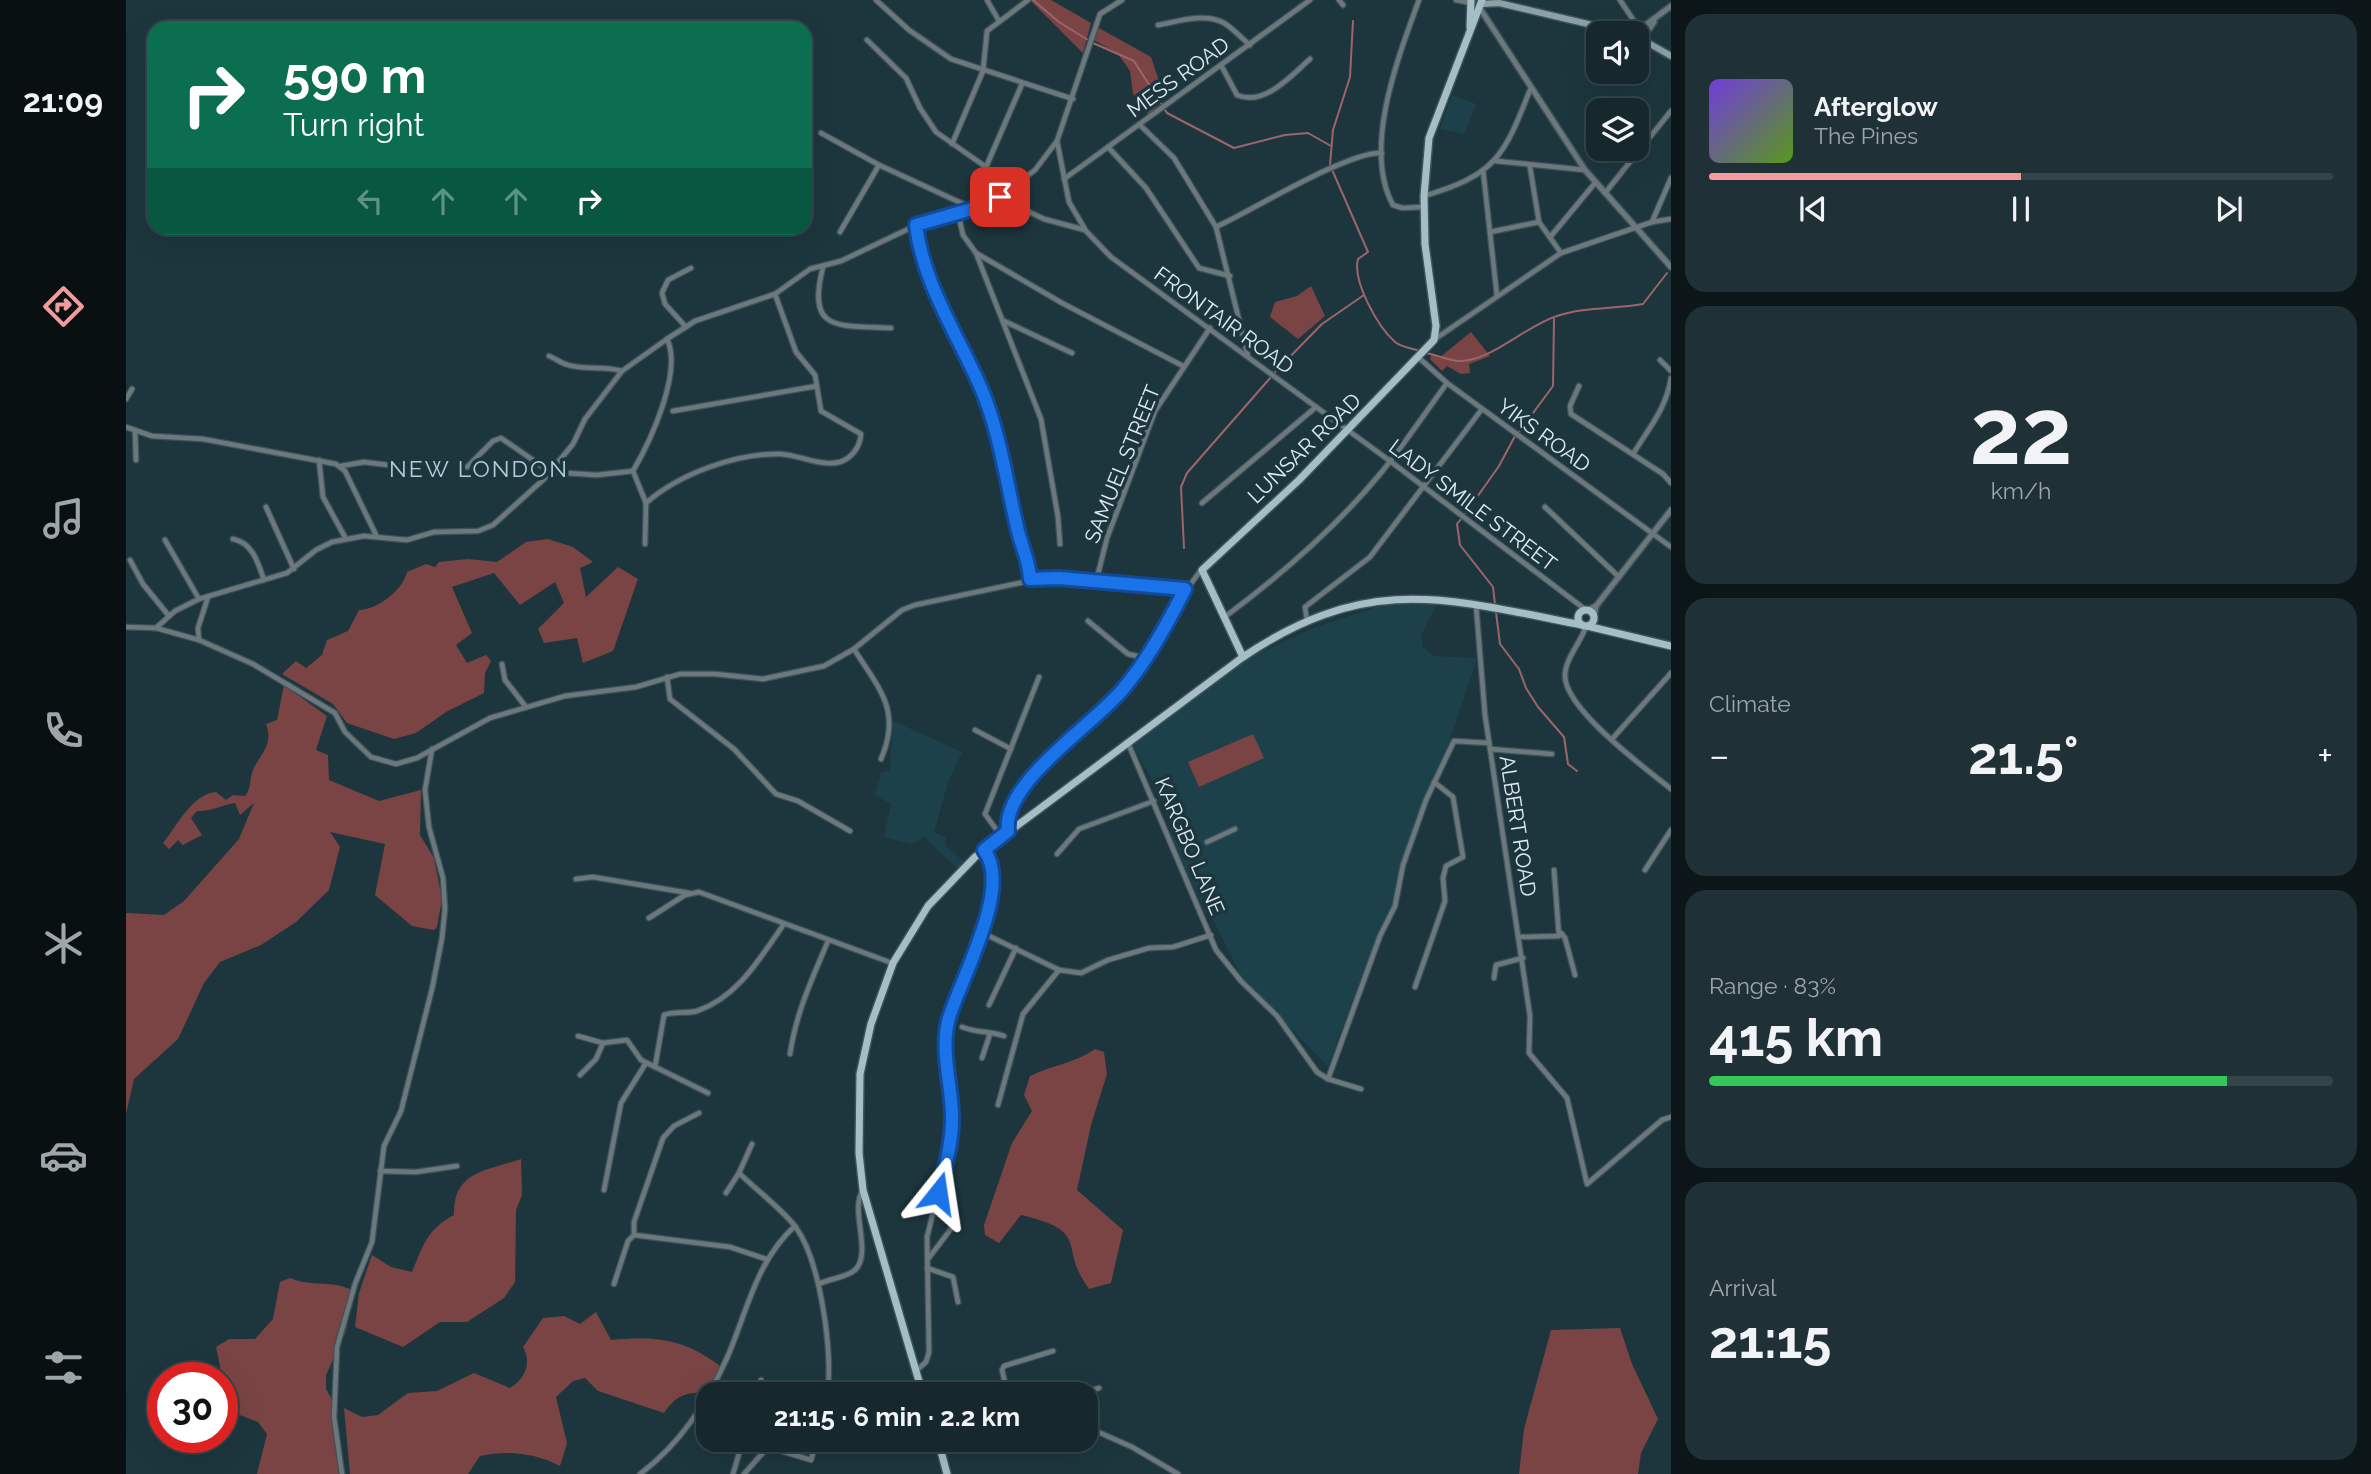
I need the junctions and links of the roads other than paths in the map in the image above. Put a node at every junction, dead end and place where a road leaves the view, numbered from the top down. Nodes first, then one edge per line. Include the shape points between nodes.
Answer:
1 (987, 0) edge
2 (1028, 0) edge
3 (1122, 0) edge
4 (1310, 0) edge
5 (1419, 0) edge
6 (1456, 0) edge
7 (1522, 0) edge
8 (1620, 0) edge
9 (1497, 1) edge
10 (877, 2) edge
11 (1475, 6) edge
12 (1671, 6) edge
13 (1522, 10) junction
14 (999, 21) junction
15 (1632, 21) edge
16 (1586, 24) edge
17 (1157, 25) dead end
18 (1649, 26) edge
19 (867, 40) dead end
20 (1649, 40) edge
21 (1250, 45) junction
22 (1671, 56) edge
23 (1310, 59) dead end
24 (1221, 65) junction
25 (983, 71) junction
26 (1022, 84) junction
27 (1530, 90) junction
28 (1073, 99) junction
29 (1671, 111) edge
30 (1140, 125) junction
31 (821, 133) dead end
32 (1057, 141) junction
33 (952, 144) junction
34 (1108, 147) junction
35 (1382, 153) junction
36 (1496, 162) junction
37 (878, 165) junction
38 (986, 167) junction
39 (1530, 167) junction
40 (1483, 170) junction
41 (1585, 170) junction
42 (1671, 178) edge
43 (1064, 179) junction
44 (1595, 183) junction
45 (1009, 189) junction
46 (1605, 193) junction
47 (1424, 196) junction
48 (1424, 207) junction
49 (973, 208) junction
50 (958, 213) junction
51 (1671, 219) edge
52 (1539, 222) junction
53 (1651, 222) junction
54 (916, 225) junction
55 (1216, 227) junction
56 (1636, 228) junction
57 (1086, 230) junction
58 (839, 232) dead end
59 (1490, 232) junction
60 (1551, 236) junction
61 (976, 253) junction
62 (1561, 253) junction
63 (823, 267) junction
64 (1671, 267) edge
65 (691, 268) dead end
66 (1230, 276) junction
67 (775, 294) junction
68 (1497, 296) junction
69 (1004, 321) junction
70 (686, 327) junction
71 (891, 328) dead end
72 (1210, 328) junction
73 (667, 339) junction
74 (1434, 340) junction
75 (1072, 353) dead end
76 (1423, 354) junction
77 (549, 356) dead end
78 (1248, 357) junction
79 (1660, 360) dead end
80 (1183, 366) junction
81 (622, 371) junction
82 (1671, 371) edge
83 (1671, 378) edge
84 (1447, 383) junction
85 (817, 386) junction
86 (1579, 386) dead end
87 (132, 389) dead end
88 (126, 399) edge
89 (1666, 403) junction
90 (1316, 407) junction
91 (1482, 409) junction
92 (1671, 410) edge
93 (673, 411) dead end
94 (126, 427) edge
95 (135, 430) junction
96 (1348, 431) junction
97 (1633, 454) junction
98 (136, 460) dead end
99 (319, 460) junction
100 (1390, 461) junction
101 (340, 466) junction
102 (404, 467) dead end
103 (467, 467) dead end
104 (633, 471) junction
105 (550, 472) junction
106 (1671, 483) edge
107 (1423, 486) junction
108 (646, 503) junction
109 (1202, 503) dead end
110 (266, 507) dead end
111 (1545, 507) dead end
112 (1671, 510) edge
113 (1653, 534) junction
114 (376, 535) junction
115 (233, 539) dead end
116 (346, 539) junction
117 (165, 540) dead end
118 (645, 544) dead end
119 (1060, 544) dead end
120 (1671, 547) edge
121 (130, 560) dead end
122 (294, 569) junction
123 (1202, 569) junction
124 (1619, 578) junction
125 (1030, 579) junction
126 (264, 580) junction
127 (1096, 582) junction
128 (1185, 589) junction
129 (208, 597) junction
130 (199, 599) junction
131 (1476, 604) junction
132 (1596, 606) junction
133 (1583, 612) junction
134 (169, 616) junction
135 (1226, 616) junction
136 (1088, 621) dead end
137 (1307, 621) junction
138 (1568, 622) junction
139 (1589, 623) junction
140 (126, 627) edge
141 (156, 628) junction
142 (199, 640) junction
143 (1671, 646) edge
144 (854, 649) junction
145 (1145, 657) junction
146 (1242, 657) junction
147 (502, 664) dead end
148 (1671, 673) edge
149 (667, 677) junction
150 (1039, 677) dead end
151 (526, 707) junction
152 (975, 730) dead end
153 (1612, 739) junction
154 (1128, 743) junction
155 (1490, 746) junction
156 (432, 748) junction
157 (1011, 748) junction
158 (1552, 754) dead end
159 (881, 759) dead end
160 (1434, 782) junction
161 (1671, 789) edge
162 (1154, 801) junction
163 (1235, 829) dead end
164 (1671, 830) edge
165 (850, 831) dead end
166 (1004, 834) junction
167 (1207, 842) dead end
168 (984, 850) junction
169 (1058, 854) dead end
170 (1554, 870) dead end
171 (1645, 870) dead end
172 (576, 879) dead end
173 (690, 893) junction
174 (649, 918) dead end
175 (784, 924) junction
176 (981, 932) junction
177 (1561, 933) junction
178 (1211, 935) junction
179 (1520, 937) junction
180 (828, 941) junction
181 (1016, 948) junction
182 (1523, 958) junction
183 (893, 963) junction
184 (1059, 970) junction
185 (1575, 975) dead end
186 (1494, 978) dead end
187 (1415, 988) dead end
188 (989, 1005) dead end
189 (962, 1027) dead end
190 (991, 1033) junction
191 (578, 1036) dead end
192 (1004, 1036) dead end
193 (603, 1043) junction
194 (790, 1054) dead end
195 (982, 1058) dead end
196 (646, 1063) junction
197 (655, 1067) junction
198 (580, 1075) dead end
199 (1328, 1079) junction
200 (1361, 1089) dead end
201 (708, 1093) dead end
202 (998, 1105) dead end
203 (699, 1112) dead end
204 (1671, 1117) edge
205 (752, 1144) dead end
206 (457, 1166) dead end
207 (380, 1171) junction
208 (739, 1173) junction
209 (604, 1190) dead end
210 (863, 1190) junction
211 (726, 1193) dead end
212 (957, 1221) dead end
213 (795, 1226) junction
214 (634, 1235) junction
215 (766, 1259) junction
216 (928, 1259) junction
217 (928, 1268) junction
218 (614, 1284) dead end
219 (819, 1284) junction
220 (958, 1302) dead end
221 (1054, 1351) dead end
222 (916, 1371) junction
223 (828, 1382) edge
224 (919, 1382) edge
225 (1005, 1382) edge
226 (1098, 1432) edge
227 (740, 1452) edge
228 (764, 1452) edge
229 (785, 1452) edge
230 (813, 1452) edge
231 (941, 1452) edge
232 (342, 1474) edge
233 (640, 1474) edge
234 (733, 1474) edge
235 (744, 1474) edge
236 (947, 1474) edge
237 (1178, 1474) edge

1 - 14 street
2 - 14 street
3 - 28 street via 1100,14
4 - 21 street, MESS ROAD
5 - 35 street via 1392,77
6 - 11 street
7 - 13 street
8 - 15 street
9 - 11 main road
9 - 13 main road
10 - 25 street via 942,54
11 - 27 street
11 - 47 main road via 1429,138
12 - 18 street
13 - 16 main road
14 - 25 street via 987,31
17 - 21 street via 1216,20
19 - 33 street via 906,78 927,121
20 - 22 main road
21 - 24 street, MESS ROAD
23 - 24 street via 1277,87 1249,98 1237,95
24 - 30 street, MESS ROAD
25 - 26 street
25 - 33 street
26 - 28 street
26 - 38 street
27 - 36 street via 1511,139
27 - 41 street
28 - 32 street
29 - 46 street
30 - 34 street, MESS ROAD
30 - 55 street via 1174,158
31 - 37 street
32 - 43 street, FRONTAIR ROAD
32 - 45 street via 1035,170
33 - 38 street
34 - 43 street, MESS ROAD
34 - 66 street via 1146,188 1199,268
35 - 48 street via 1393,205
35 - 55 street via 1331,169
36 - 39 street
36 - 40 street
37 - 49 street
37 - 58 street
38 - 45 street
39 - 41 street
39 - 52 street
40 - 47 street
40 - 59 street
41 - 44 street
42 - 53 street
43 - 57 street, FRONTAIR ROAD via 1069,202
44 - 46 street
44 - 60 street
45 - 49 street via 993,202
45 - 57 street via 1034,216
46 - 56 street
47 - 48 main road
48 - 74 main road
49 - 50 street
50 - 54 street
50 - 61 street via 963,235
51 - 53 street
52 - 59 street
52 - 60 street
53 - 56 street
54 - 63 street
54 - 125 street via 942,309 998,436
55 - 66 street
56 - 62 street
56 - 64 street
57 - 72 street, FRONTAIR ROAD via 1103,251
59 - 68 street
60 - 62 street
61 - 69 street
61 - 80 street
62 - 68 street
63 - 67 street via 802,274
63 - 71 street via 817,290 822,316 849,325
65 - 70 street via 668,280 662,293 665,304
66 - 78 street
67 - 70 street
67 - 85 street via 796,352 812,370
68 - 74 street
69 - 75 street
69 - 119 street via 1041,419
70 - 73 street
72 - 78 street, FRONTAIR ROAD
72 - 80 street, SAMUEL STREET
73 - 81 street
73 - 104 street via 672,357 670,377 656,423
74 - 76 main road, LUNSAR ROAD
76 - 84 street, YIKS ROAD
76 - 96 main road, LUNSAR ROAD
77 - 81 street via 564,364
78 - 90 street, FRONTAIR ROAD
79 - 82 street
80 - 127 street, SAMUEL STREET via 1155,411 1107,538
81 - 105 street
83 - 89 street
84 - 91 street, YIKS ROAD
84 - 100 street
85 - 93 street
85 - 108 street via 823,413 861,434 849,458 827,463 783,454 749,458 696,473 661,489
86 - 97 street via 1570,412
87 - 88 street
89 - 92 street
89 - 97 street
90 - 96 street, FRONTAIR ROAD
90 - 109 street
91 - 107 street
91 - 113 street, YIKS ROAD
94 - 95 street
95 - 98 street
95 - 99 street
96 - 100 street, LADY SMILE STREET
96 - 123 main road, LUNSAR ROAD
97 - 106 street
99 - 101 street
99 - 116 street via 323,497
100 - 107 street, LADY SMILE STREET
100 - 135 street via 1324,532
101 - 102 street via 364,462
101 - 114 street
103 - 105 street via 501,438
104 - 105 street via 597,475
104 - 108 street
105 - 114 street via 485,529 434,532 402,540
107 - 133 street, LADY SMILE STREET
107 - 137 street via 1370,557 1305,607
108 - 118 street
110 - 122 street
111 - 124 street
112 - 113 street
113 - 120 street, YIKS ROAD
113 - 124 street
114 - 116 street
115 - 126 street via 248,547
116 - 122 street via 324,545
117 - 130 street
121 - 134 street via 142,584
122 - 126 street
123 - 128 street
123 - 135 main road
124 - 132 street
125 - 127 street
125 - 144 street via 907,607
126 - 129 street
127 - 128 street
128 - 145 street
129 - 130 street
129 - 142 street
130 - 134 street
131 - 137 main road via 1384,599 1342,607
131 - 138 main road
131 - 155 street, ALBERT ROAD
132 - 133 street
132 - 139 street
133 - 138 main road
133 - 139 main road
133 - 139 main road
134 - 141 street
135 - 146 main road
136 - 145 street via 1128,654
137 - 146 main road
138 - 139 main road
139 - 143 main road
139 - 153 street via 1567,666 1566,681 1582,709
140 - 141 street
141 - 142 street
142 - 156 street via 253,664 335,713 345,732 371,757 396,764 412,761
144 - 149 street via 824,666 763,679 715,674
144 - 159 street via 882,693 891,717
145 - 166 street via 1107,708 1037,772 1009,811
146 - 154 main road
147 - 151 street via 505,680
148 - 153 street
149 - 151 street
149 - 165 street via 670,699 734,749 769,788
150 - 157 street
151 - 156 street via 473,725
152 - 157 street
153 - 161 street
154 - 162 street, KARGBO LANE
154 - 166 main road
155 - 158 street
155 - 160 street via 1454,741
155 - 179 street, ALBERT ROAD
156 - 207 street via 426,801 443,877 442,938 404,1099 385,1142
157 - 166 street via 985,814
160 - 187 street via 1453,797 1463,857 1446,866 1446,901
160 - 199 street via 1395,906
162 - 169 street via 1079,829
162 - 178 street, KARGBO LANE
163 - 167 street
164 - 171 street
166 - 168 main road
168 - 176 street via 990,858 993,883
168 - 183 main road via 928,906
170 - 177 street
172 - 173 street via 593,877
173 - 174 street
173 - 175 street via 720,898
175 - 180 street
175 - 197 street via 726,997 695,1012 664,1015
176 - 181 street
176 - 216 street via 947,1025 952,1137 929,1221
177 - 179 street via 1557,937
177 - 185 street
178 - 184 street via 1173,947 1149,948 1081,973
178 - 199 street, KARGBO LANE via 1216,950 1241,981 1277,1016 1314,1068
179 - 182 street, ALBERT ROAD
180 - 183 street
180 - 194 street via 804,991
181 - 184 street
181 - 188 street
182 - 186 street via 1496,965
182 - 204 street, ALBERT ROAD via 1529,1052 1567,1098 1587,1184 1661,1119
183 - 210 main road via 871,1024 860,1074 857,1121
184 - 202 street via 1023,1014
189 - 190 street
190 - 192 street
190 - 195 street
191 - 193 street
193 - 196 street via 627,1040
193 - 198 street via 596,1059
196 - 197 street
196 - 209 street via 621,1103
197 - 201 street
199 - 200 street
203 - 214 street via 663,1138 634,1222
205 - 208 street
206 - 207 street
207 - 232 street via 372,1242 337,1346 334,1417
208 - 211 street
208 - 213 street
210 - 219 street via 858,1200 858,1266
210 - 222 main road
212 - 216 street
213 - 215 street
213 - 219 street via 808,1247
214 - 215 street via 730,1247
214 - 218 street
215 - 233 street via 708,1395 668,1451
216 - 217 street
217 - 220 street via 953,1277
217 - 222 street via 929,1352
219 - 223 street via 830,1350
221 - 225 street via 1002,1367
222 - 224 main road
226 - 237 street
227 - 234 street
228 - 235 street
229 - 230 street via 811,1460
231 - 236 main road

